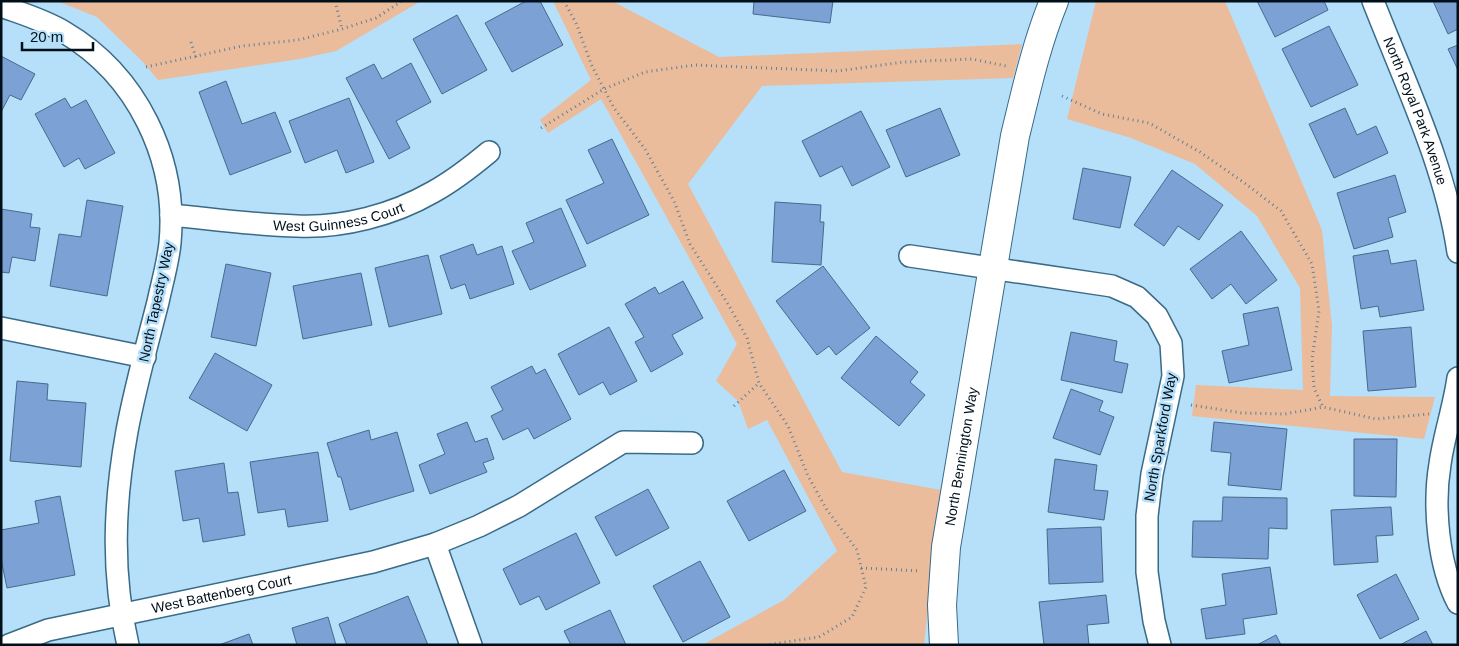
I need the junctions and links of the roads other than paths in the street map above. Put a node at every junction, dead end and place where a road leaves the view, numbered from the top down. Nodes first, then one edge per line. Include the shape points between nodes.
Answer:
1 (1054, 1) edge
2 (1373, 1) edge
3 (1, 6) edge
4 (489, 152) dead end
5 (171, 215) junction
6 (1458, 252) edge
7 (910, 256) dead end
8 (993, 269) junction
9 (1, 328) edge
10 (145, 357) junction
11 (1458, 378) edge
12 (692, 443) dead end
13 (435, 544) junction
14 (1457, 599) edge
15 (121, 614) junction
16 (9, 645) edge
17 (128, 645) edge
18 (471, 645) edge
19 (944, 645) edge
20 (1160, 645) edge

1 - 8 street, North Bennington Way via 1015,136
2 - 6 street, North Royal Park Avenue via 1442,183
3 - 5 street, North Tapestry Way via 64,32 88,48 126,87 142,110 163,160
4 - 5 street, West Guinness Court via 462,175 432,193 363,219 298,226
5 - 10 street, North Tapestry Way via 170,244
7 - 8 street
8 - 19 street, North Bennington Way via 946,547 942,605
8 - 20 street, North Sparkford Way via 1112,286 1137,297 1157,316 1171,343 1173,376 1152,474 1147,516 1147,572
9 - 10 street
10 - 15 street, North Tapestry Way via 118,482 116,566
11 - 14 street via 1440,465 1436,508 1442,555
12 - 13 street, West Battenberg Court via 623,442 519,506
13 - 15 street, West Battenberg Court via 373,562
13 - 18 street
15 - 16 street, West Battenberg Court via 48,630
15 - 17 street, North Tapestry Way

